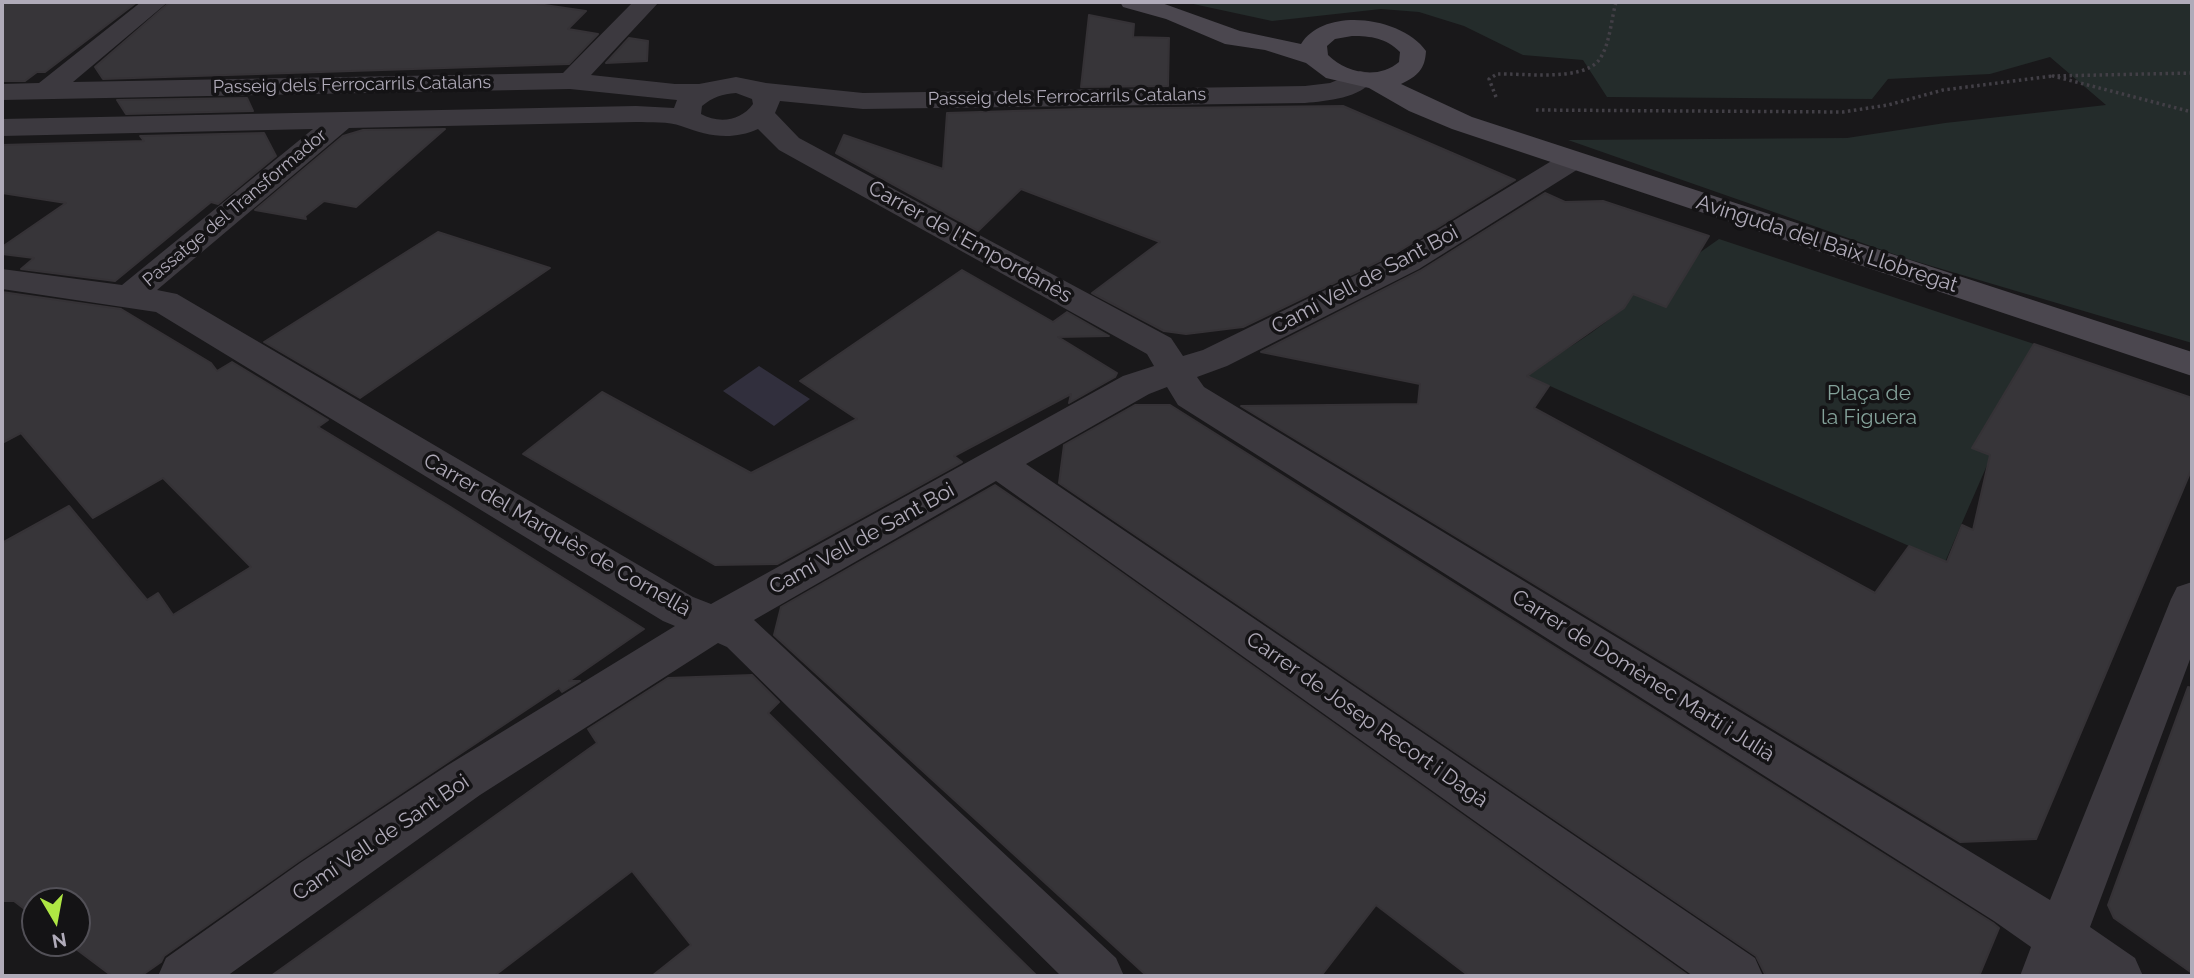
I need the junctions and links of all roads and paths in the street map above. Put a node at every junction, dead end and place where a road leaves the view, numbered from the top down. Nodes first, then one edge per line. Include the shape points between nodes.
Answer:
1 (156, 2) edge
2 (609, 2) edge
3 (1132, 2) edge
4 (1616, 2) edge
5 (645, 4) edge
6 (1197, 22) junction
7 (1332, 31) junction
8 (1318, 61) junction
9 (1413, 62) junction
10 (2192, 73) edge
11 (2053, 76) junction
12 (1367, 79) junction
13 (570, 81) junction
14 (2, 92) edge
15 (46, 92) junction
16 (702, 92) junction
17 (1271, 93) junction
18 (761, 103) junction
19 (2, 109) edge
20 (681, 110) junction
21 (1525, 110) junction
22 (2192, 112) edge
23 (343, 120) junction
24 (1462, 123) junction
25 (2, 127) edge
26 (1499, 136) junction
27 (1573, 160) junction
28 (2, 279) edge
29 (128, 297) junction
30 (2192, 364) edge
31 (1175, 372) junction
32 (997, 463) junction
33 (2192, 599) edge
34 (714, 623) junction
35 (2054, 957) edge
36 (184, 976) edge
37 (1098, 976) edge
38 (1737, 976) edge
39 (2117, 976) edge

1 - 15 street
2 - 5 street
3 - 6 main road
4 - 21 path via 1598,61 1587,70 1516,72 1489,79 1495,96
5 - 13 street
6 - 7 main road via 1280,33
6 - 8 main road
7 - 8 main road via 1314,44
7 - 9 main road, Avinguda del Baix Llobregat via 1368,28 1396,36 1413,51
8 - 12 main road, Avinguda del Baix Llobregat via 1337,74
8 - 17 street, Passeig dels Ferrocarrils Catalans via 1295,86
9 - 12 main road via 1400,74
9 - 24 main road, Avinguda del Baix Llobregat via 1433,94
10 - 11 path
11 - 21 path via 1943,90 1843,112
11 - 22 path
12 - 17 street, Passeig dels Ferrocarrils Catalans via 1320,93
12 - 24 main road, Avinguda del Baix Llobregat
13 - 15 street, Passeig dels Ferrocarrils Catalans
13 - 16 street, Passeig dels Ferrocarrils Catalans
14 - 15 street, Passeig dels Ferrocarrils Catalans
16 - 18 street, Passeig dels Ferrocarrils Catalans via 736,85
16 - 20 street
17 - 18 street, Passeig dels Ferrocarrils Catalans
18 - 20 street via 744,124 717,128 694,123
18 - 31 street, Carrer de l'Empordanès via 789,144 1159,346
19 - 20 street, Passeig dels Ferrocarrils Catalans via 567,97
20 - 23 street, Passeig dels Ferrocarrils Catalans
21 - 26 path
23 - 25 street, Passeig dels Ferrocarrils Catalans
23 - 29 street, Passatge del Transformador
24 - 26 main road, Avinguda del Baix Llobregat
26 - 27 main road, Avinguda del Baix Llobregat
27 - 30 main road, Avinguda del Baix Llobregat
27 - 31 street, Camí Vell de Sant Boi via 1408,262 1215,358
28 - 29 street, Carrer del Marquès de Cornellà
29 - 34 street, Carrer del Marquès de Cornellà via 165,302 678,609
31 - 32 street, Camí Vell de Sant Boi via 1136,385
31 - 35 street, Carrer de Domènec Martí i Julià via 1191,396 2012,904
32 - 34 street, Camí Vell de Sant Boi
32 - 38 street, Carrer de Josep Recort i Dagà
33 - 35 street
34 - 36 street, Camí Vell de Sant Boi via 452,788
34 - 37 street, Carrer del Marquès de Cornellà via 742,634
35 - 39 street, Carrer de Domènec Martí i Julià

